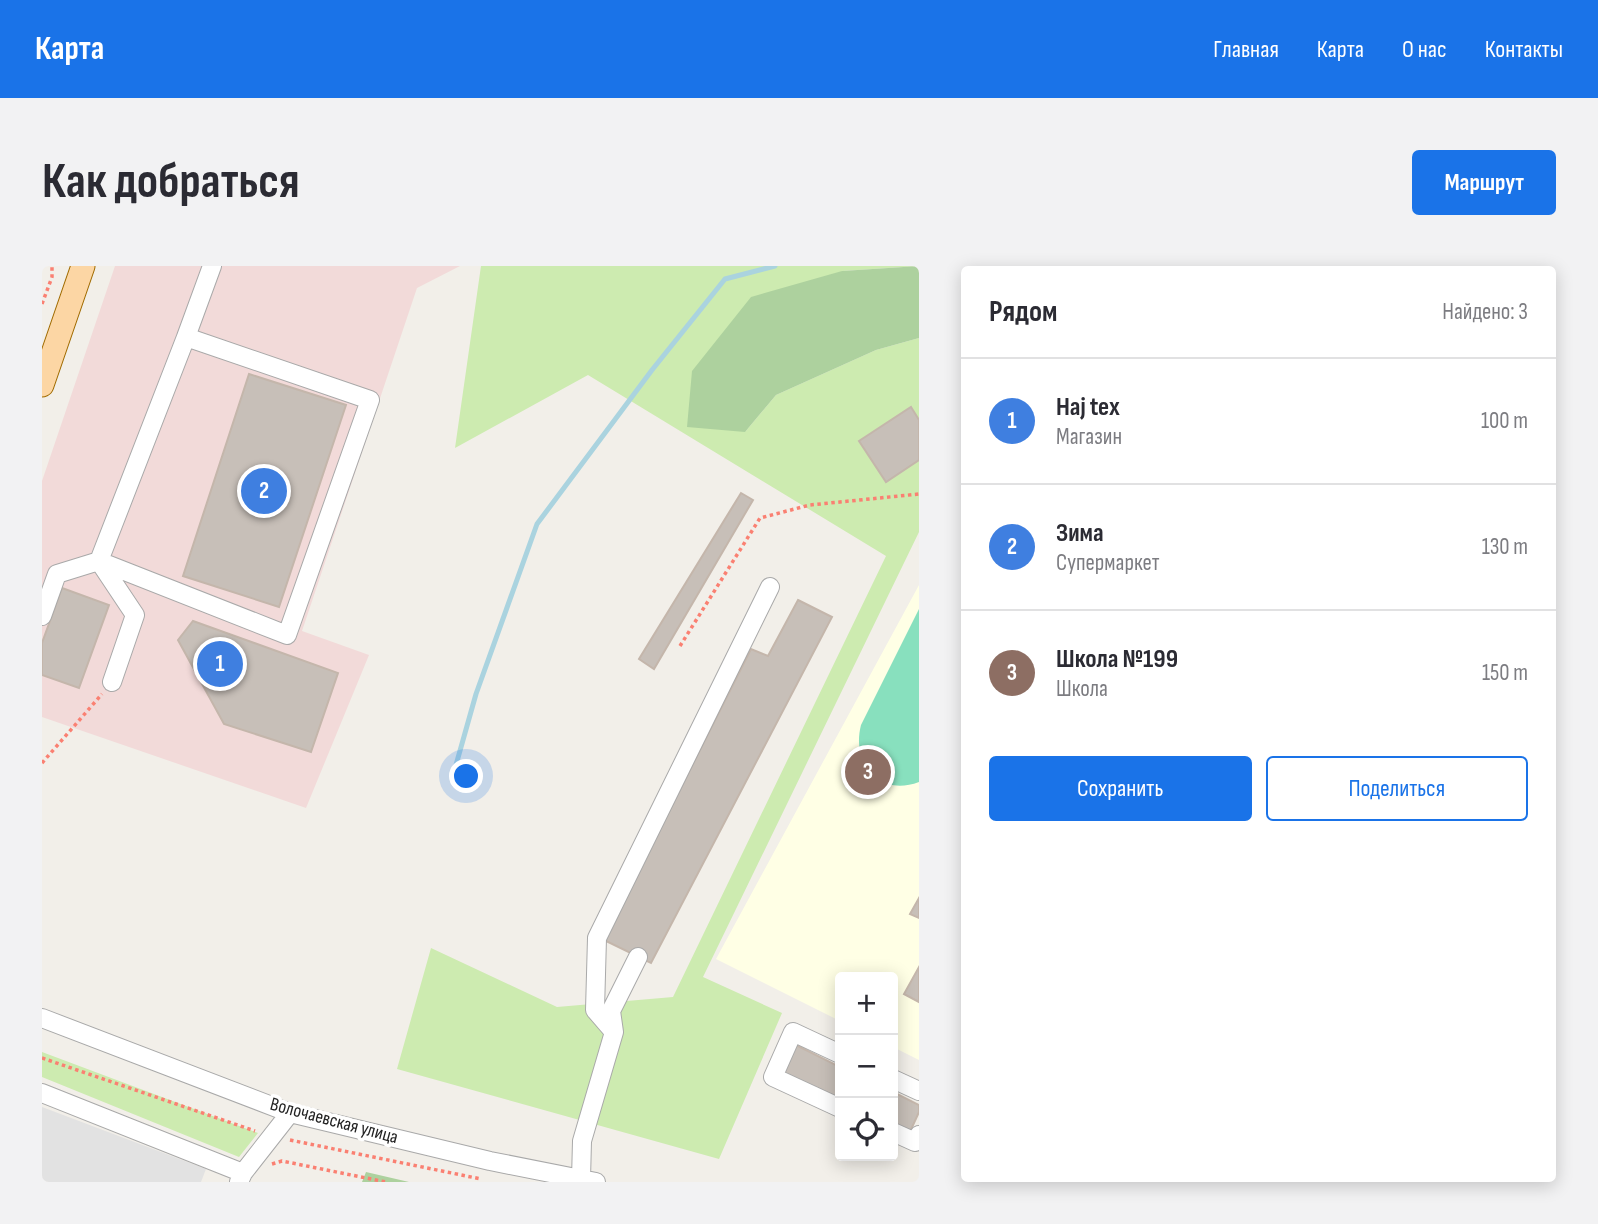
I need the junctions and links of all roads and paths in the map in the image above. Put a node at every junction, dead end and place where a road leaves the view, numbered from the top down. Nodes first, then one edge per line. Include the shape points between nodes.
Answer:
1 (52, 266) edge
2 (83, 266) edge
3 (212, 266) edge
4 (42, 304) edge
5 (186, 337) junction
6 (42, 386) edge
7 (919, 494) edge
8 (99, 561) junction
9 (770, 587) dead end
10 (42, 615) edge
11 (680, 646) dead end
12 (112, 682) joint
13 (42, 763) edge
14 (638, 957) dead end
15 (42, 1018) edge
16 (614, 1032) junction
17 (835, 1052) edge
18 (898, 1081) edge
19 (919, 1091) edge
20 (42, 1093) edge
21 (835, 1106) edge
22 (290, 1113) junction
23 (898, 1134) edge
24 (919, 1135) edge
25 (241, 1178) edge
26 (588, 1180) edge
27 (386, 1182) edge

1 - 4 path
2 - 6 main road
3 - 5 street
5 - 8 street
5 - 8 street via 370,400 287,635
7 - 11 path via 810,505 760,518
8 - 10 street via 57,573
8 - 12 street via 135,615
9 - 16 street via 597,938 594,1010
12 - 13 path
14 - 16 street via 611,1011
15 - 22 street, Волочаевская улица
16 - 26 street via 582,1141
17 - 21 street via 793,1032 773,1077
18 - 19 street
20 - 25 street
22 - 25 street
22 - 26 street, Волочаевская улица
23 - 24 street via 915,1142
25 - 27 path via 282,1161

